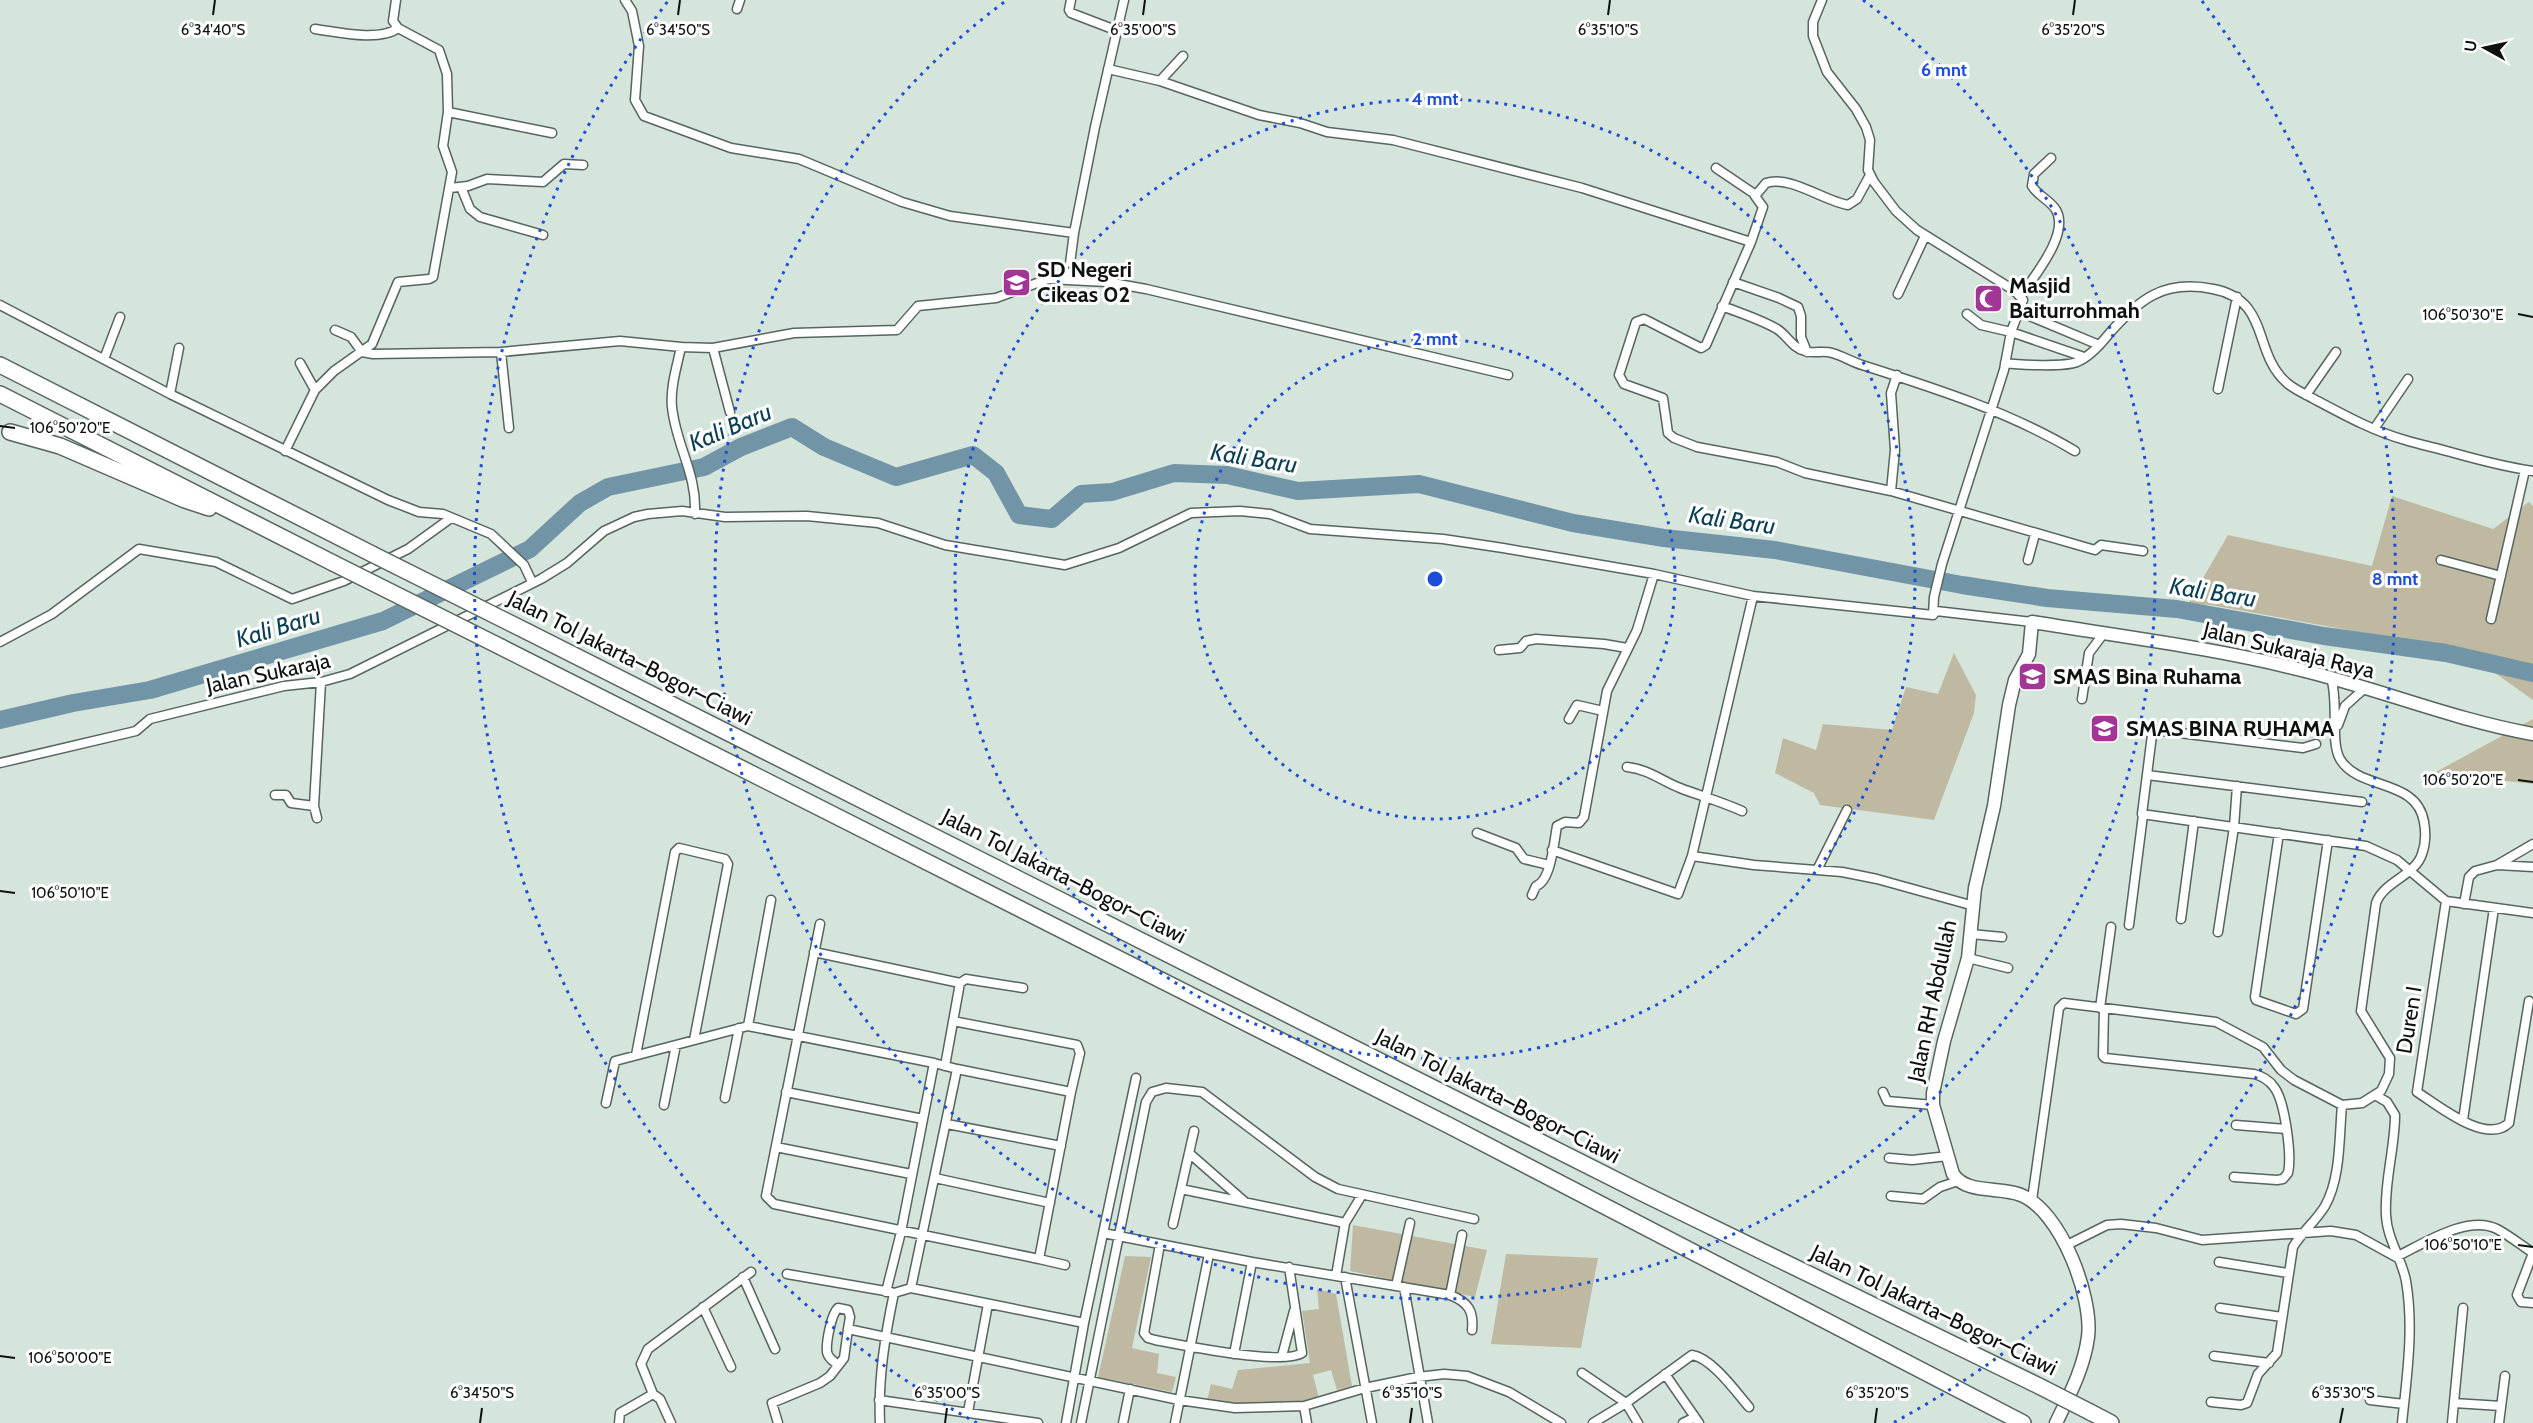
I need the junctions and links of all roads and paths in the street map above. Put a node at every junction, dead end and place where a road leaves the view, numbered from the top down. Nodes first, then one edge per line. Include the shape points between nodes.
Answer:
1 (396, 0) edge
2 (626, 0) edge
3 (1071, 0) edge
4 (1124, 0) edge
5 (1822, 0) edge
6 (398, 28) junction
7 (315, 29) dead end
8 (1118, 31) junction
9 (1183, 56) dead end
10 (1108, 69) junction
11 (1160, 81) junction
12 (447, 112) junction
13 (552, 133) dead end
14 (2051, 158) dead end
15 (583, 165) dead end
16 (1716, 168) dead end
17 (1870, 175) junction
18 (461, 187) junction
19 (450, 188) junction
20 (1756, 195) junction
21 (1074, 233) junction
22 (543, 235) dead end
23 (1925, 237) junction
24 (1751, 242) junction
25 (1068, 279) junction
26 (1733, 282) junction
27 (1898, 294) dead end
28 (2021, 296) junction
29 (2237, 297) junction
30 (0, 305) edge
31 (1722, 306) junction
32 (2020, 312) junction
33 (1967, 314) dead end
34 (120, 317) dead end
35 (334, 330) dead end
36 (2011, 332) junction
37 (2099, 345) junction
38 (681, 347) junction
39 (179, 348) dead end
40 (713, 348) junction
41 (362, 352) junction
42 (501, 352) junction
43 (1807, 352) junction
44 (2336, 352) dead end
45 (2084, 357) junction
46 (104, 359) junction
47 (300, 363) dead end
48 (2005, 363) junction
49 (0, 366) edge
50 (1508, 375) dead end
51 (1897, 375) junction
52 (2408, 379) dead end
53 (2218, 389) dead end
54 (315, 390) junction
55 (0, 394) edge
56 (170, 394) junction
57 (2306, 395) junction
58 (1991, 411) junction
59 (730, 412) dead end
60 (509, 428) dead end
61 (2374, 429) junction
62 (10, 432) dead end
63 (285, 451) junction
64 (2075, 451) dead end
65 (2529, 470) edge
66 (1892, 491) junction
67 (1958, 511) junction
68 (695, 514) junction
69 (451, 518) junction
70 (257, 524) junction
71 (2035, 534) junction
72 (2143, 551) dead end
73 (2028, 560) dead end
74 (2440, 560) dead end
75 (1654, 574) junction
76 (2501, 576) junction
77 (532, 582) junction
78 (1753, 596) junction
79 (1933, 615) junction
80 (2491, 619) dead end
81 (2032, 622) junction
82 (2104, 633) junction
83 (0, 642) edge
84 (1627, 648) junction
85 (1499, 650) dead end
86 (2331, 678) junction
87 (321, 682) junction
88 (2365, 688) junction
89 (2082, 699) dead end
90 (1603, 711) junction
91 (1569, 719) dead end
92 (2336, 728) junction
93 (2533, 734) edge
94 (2316, 744) dead end
95 (0, 763) edge
96 (1627, 767) dead end
97 (2147, 774) junction
98 (2237, 786) junction
99 (275, 795) dead end
100 (1706, 795) junction
101 (2362, 802) dead end
102 (314, 806) junction
103 (1847, 810) dead end
104 (1742, 811) dead end
105 (2143, 816) junction
106 (317, 818) dead end
107 (2194, 821) junction
108 (2234, 827) junction
109 (1477, 833) dead end
110 (2279, 833) junction
111 (2328, 840) junction
112 (2533, 844) edge
113 (1552, 850) junction
114 (1692, 856) junction
115 (1549, 865) junction
116 (2497, 865) junction
117 (2533, 867) edge
118 (1817, 870) junction
119 (2409, 870) junction
120 (1532, 896) dead end
121 (771, 900) dead end
122 (2446, 901) junction
123 (1071, 904) junction
124 (2464, 904) junction
125 (1974, 906) junction
126 (2494, 908) junction
127 (2533, 913) edge
128 (2181, 919) dead end
129 (820, 924) dead end
130 (2129, 925) dead end
131 (2111, 927) dead end
132 (1060, 928) junction
133 (2218, 932) dead end
134 (1971, 934) junction
135 (2002, 937) dead end
136 (814, 952) junction
137 (1968, 958) junction
138 (2008, 968) dead end
139 (960, 983) junction
140 (1023, 988) dead end
141 (2529, 1001) dead end
142 (2102, 1009) junction
143 (953, 1021) junction
144 (743, 1027) junction
145 (798, 1036) junction
146 (694, 1040) junction
147 (676, 1045) junction
148 (636, 1055) junction
149 (934, 1063) junction
150 (945, 1066) junction
151 (957, 1069) junction
152 (1136, 1078) dead end
153 (786, 1092) junction
154 (1071, 1092) junction
155 (1883, 1092) dead end
156 (2376, 1095) junction
157 (725, 1098) dead end
158 (606, 1103) dead end
159 (664, 1105) dead end
160 (1933, 1105) junction
161 (2342, 1105) junction
162 (923, 1119) junction
163 (2463, 1120) junction
164 (947, 1124) junction
165 (2236, 1125) dead end
166 (2286, 1129) junction
167 (1194, 1131) dead end
168 (1060, 1146) junction
169 (776, 1147) junction
170 (1189, 1153) junction
171 (1948, 1156) junction
172 (1890, 1158) dead end
173 (911, 1174) junction
174 (2234, 1177) dead end
175 (935, 1178) junction
176 (1958, 1181) junction
177 (1181, 1189) junction
178 (1362, 1195) junction
179 (1890, 1196) dead end
180 (2032, 1200) junction
181 (1050, 1203) junction
182 (1246, 1203) junction
183 (1474, 1219) dead end
184 (1410, 1222) dead end
185 (1345, 1223) junction
186 (1173, 1224) dead end
187 (901, 1232) junction
188 (1104, 1233) junction
189 (1462, 1235) dead end
190 (2300, 1235) junction
191 (921, 1236) junction
192 (1120, 1236) junction
193 (1160, 1244) junction
194 (2067, 1245) junction
195 (2533, 1253) edge
196 (1209, 1254) junction
197 (2396, 1257) junction
198 (1039, 1259) junction
199 (1252, 1262) junction
200 (2219, 1262) dead end
201 (1065, 1266) dead end
202 (1289, 1267) junction
203 (2288, 1273) junction
204 (787, 1274) dead end
205 (1340, 1276) junction
206 (1400, 1286) junction
207 (911, 1288) junction
208 (890, 1292) junction
209 (1450, 1295) junction
210 (2533, 1303) edge
211 (988, 1304) junction
212 (703, 1307) junction
213 (1294, 1308) junction
214 (2220, 1308) dead end
215 (2463, 1308) dead end
216 (2282, 1317) junction
217 (1084, 1323) junction
218 (848, 1329) junction
219 (1472, 1330) dead end
220 (885, 1337) junction
221 (1189, 1346) junction
222 (775, 1349) dead end
223 (1234, 1354) junction
224 (978, 1356) junction
225 (1282, 1356) junction
226 (2214, 1356) dead end
227 (2269, 1363) junction
228 (837, 1364) junction
229 (731, 1367) dead end
230 (1582, 1373) dead end
231 (1665, 1374) junction
232 (2505, 1376) dead end
233 (1073, 1377) junction
234 (1418, 1377) junction
235 (1091, 1380) junction
236 (1365, 1388) junction
237 (1130, 1389) junction
238 (653, 1394) junction
239 (879, 1400) junction
240 (1179, 1400) junction
241 (2370, 1400) dead end
242 (2211, 1402) dead end
243 (2454, 1402) junction
244 (1626, 1403) junction
245 (2404, 1404) junction
246 (1304, 1406) junction
247 (2501, 1406) junction
248 (1749, 1407) dead end
249 (968, 1412) junction
250 (1697, 1420) edge
251 (1020, 1422) edge
252 (619, 1423) edge
253 (671, 1423) edge
254 (778, 1423) edge
255 (880, 1423) edge
256 (1038, 1423) edge
257 (1066, 1423) edge
258 (1081, 1423) edge
259 (1123, 1423) edge
260 (1175, 1423) edge
261 (1307, 1423) edge
262 (1372, 1423) edge
263 (1428, 1423) edge
264 (1561, 1423) edge
265 (1593, 1423) edge
266 (1638, 1423) edge
267 (1683, 1423) edge
268 (2023, 1423) edge
269 (2056, 1423) edge
270 (2111, 1423) edge
271 (2402, 1423) edge
272 (2452, 1423) edge
273 (2499, 1423) edge

1 - 6 street via 393,21
2 - 21 street via 639,46 635,100 644,116 731,148 799,159 902,202 950,216
3 - 8 street via 1071,13
4 - 8 street
5 - 17 street via 1813,22 1813,36 1827,72 1866,127
6 - 7 street via 374,35
6 - 12 street via 439,50 447,74
8 - 10 street
9 - 11 street
10 - 11 street
10 - 21 street
11 - 24 street via 1260,115 1327,132 1394,140 1582,188
12 - 13 street
12 - 19 street via 443,146 452,172
14 - 28 street via 2034,174 2032,186 2057,212 2059,226 2048,256
15 - 18 street via 564,164 543,182 487,179
16 - 20 street
17 - 20 street via 1857,199 1848,205 1775,181 1766,183
17 - 23 street via 1896,211
18 - 19 street
18 - 22 street via 470,209 480,217
19 - 41 street via 433,277 398,282 372,344
20 - 24 street via 1763,207
21 - 25 street
23 - 27 street
23 - 28 street
24 - 26 street
25 - 40 street via 1048,279 996,298 918,306 897,330 794,333
25 - 50 street via 1156,292
26 - 31 street
26 - 43 street via 1798,307
28 - 32 street
29 - 37 street via 2214,289 2184,286 2153,293 2133,308
29 - 53 street
29 - 57 street via 2254,315 2280,376
30 - 46 street
31 - 43 street via 1778,330 1791,344
31 - 66 street via 1712,335 1701,348 1638,320 1619,375 1624,384 1663,398 1668,433 1696,447 1777,462 1804,473
32 - 36 street
32 - 37 street
33 - 36 street via 1981,324
34 - 46 street
35 - 41 street via 351,337
36 - 45 street
36 - 48 street
37 - 45 street
38 - 40 street
38 - 42 street via 620,341
38 - 68 street via 672,406 696,494
39 - 56 street
40 - 59 street
41 - 42 street
41 - 54 street
42 - 60 street
43 - 51 street via 1830,352
44 - 57 street
45 - 48 street via 2070,363
46 - 56 street
47 - 54 street
48 - 58 street
49 - 123 highway, Jalan Tol Jakarta–Bogor–Ciawi, bridge
51 - 58 street
51 - 66 street via 1891,393 1895,450
52 - 61 street
54 - 63 street
55 - 70 highway
56 - 63 street
57 - 61 street
58 - 64 street
58 - 67 street
61 - 65 street
62 - 70 highway via 60,446 185,500
63 - 69 street via 388,500 419,512
65 - 76 street
66 - 67 street
67 - 71 street
67 - 79 street via 1934,597
68 - 75 street, Jalan Sukaraja via 807,516 878,523 945,545 1065,566 1119,548 1191,513 1240,512 1270,514 1310,529 1443,539
68 - 77 street, Jalan Sukaraja via 682,511 626,520 604,531 567,563
69 - 77 street via 491,534 524,565
69 - 83 street via 408,549 344,581 292,598 216,562 140,549 52,614
70 - 132 highway, bridge
71 - 72 street via 2095,550 2101,545
71 - 73 street
74 - 76 street
75 - 78 street, Jalan Sukaraja
75 - 84 street via 1637,630
76 - 80 street
77 - 87 street, Jalan Sukaraja via 385,658
78 - 79 street, Jalan Sukaraja
78 - 100 street
79 - 81 street, Jalan Sukaraja via 1936,611
81 - 82 street, Jalan Sukaraja Raya
81 - 125 street, Jalan RH Abdullah via 2029,654 2015,680 2009,705
82 - 86 street, Jalan Sukaraja Raya via 2218,652
82 - 89 street via 2089,653
84 - 85 street via 1536,639 1526,641 1520,648
84 - 90 street
86 - 88 street, Jalan Sukaraja Raya
86 - 92 street
87 - 95 street, Jalan Sukaraja via 284,686 150,719 136,731
87 - 102 street
88 - 92 street via 2346,706
88 - 93 street, Jalan Sukaraja Raya via 2437,711
90 - 91 street via 1577,705
90 - 113 street via 1584,817 1579,823 1557,826
92 - 119 street via 2336,752 2347,767 2409,796 2420,809 2425,827 2424,846 2421,857
94 - 97 street via 2302,748 2155,730 2151,735
96 - 100 street
97 - 98 street
97 - 105 street
98 - 101 street
98 - 108 street
99 - 102 street via 286,795 291,803
100 - 104 street
100 - 114 street
102 - 106 street
103 - 118 street
105 - 107 street
105 - 130 street
107 - 108 street
107 - 128 street
108 - 110 street
108 - 133 street
109 - 115 street via 1516,848 1524,859
110 - 111 street
110 - 111 street via 2254,997 2273,1008 2296,1014 2303,1009
111 - 119 street via 2381,851
112 - 116 street
113 - 114 street via 1674,894 1680,890
113 - 115 street
114 - 118 street
115 - 120 street via 1546,879 1536,886
116 - 117 street
116 - 124 street via 2475,871 2469,877
118 - 125 street via 1877,879
119 - 122 street
119 - 156 street via 2379,894 2376,903 2361,1011 2386,1050 2391,1067
121 - 144 street
122 - 124 street
122 - 163 street, Duren I via 2416,1089
123 - 132 highway
123 - 270 highway, Jalan Tol Jakarta–Bogor–Ciawi, bridge via 1640,1192
124 - 126 street
125 - 134 street, Jalan RH Abdullah
126 - 127 street
126 - 163 street
129 - 136 street
131 - 142 street
132 - 268 highway
134 - 135 street
134 - 137 street, Jalan RH Abdullah
136 - 139 street
136 - 145 street
137 - 138 street
137 - 160 street, Jalan RH Abdullah via 1944,1041
139 - 140 street via 966,979
139 - 143 street
141 - 163 street via 2509,1123 2502,1129 2485,1131
142 - 161 street via 2222,1024 2263,1047 2286,1074
142 - 166 street via 2105,1058 2261,1076 2276,1089
142 - 180 street via 2061,1005
143 - 150 street
143 - 154 street via 1077,1045 1080,1053
144 - 145 street
144 - 146 street
144 - 157 street
145 - 149 street
145 - 153 street
146 - 147 street
146 - 148 street via 728,864 725,859 679,848 675,852
147 - 148 street
147 - 159 street
148 - 158 street via 615,1060
149 - 150 street
149 - 162 street
150 - 151 street
151 - 154 street
151 - 164 street
152 - 188 street
153 - 162 street
153 - 169 street
154 - 168 street
155 - 160 street via 1887,1101
156 - 161 street via 2362,1103
156 - 197 street via 2395,1114 2386,1213
160 - 171 street, Jalan RH Abdullah
161 - 190 street via 2332,1189 2324,1209
162 - 173 street
164 - 168 street
164 - 175 street
165 - 166 street
166 - 174 street via 2286,1176 2277,1180
167 - 170 street
168 - 181 street
169 - 173 street
169 - 187 street via 766,1196 774,1204
170 - 177 street
170 - 182 street
171 - 172 street
171 - 176 street, Jalan RH Abdullah
173 - 187 street
175 - 181 street
175 - 191 street
176 - 179 street via 1923,1199
176 - 180 street
177 - 182 street
177 - 186 street
178 - 183 street
178 - 185 street
178 - 192 street via 1315,1177 1202,1092 1160,1089 1152,1092 1146,1102
180 - 194 street
181 - 198 street
182 - 185 street
184 - 206 street
185 - 205 street
187 - 191 street
187 - 208 street
188 - 192 street
188 - 217 street
189 - 209 street
190 - 194 street via 2202,1240 2121,1224 2107,1225
190 - 197 street via 2331,1231 2356,1235
190 - 203 street via 2293,1247
191 - 198 street
191 - 207 street
192 - 193 street
192 - 235 street
193 - 196 street
193 - 221 street via 1144,1333 1148,1338
194 - 269 street via 2089,1324 2073,1388
195 - 197 street via 2496,1228 2470,1225 2439,1235
195 - 210 street via 2517,1295 2521,1302
196 - 199 street
196 - 221 street
197 - 245 street via 2404,1269 2408,1304
198 - 201 street
199 - 202 street
199 - 223 street
200 - 203 street
202 - 205 street
202 - 213 street
203 - 216 street
204 - 208 street
205 - 206 street
205 - 236 street
206 - 209 street
206 - 234 street
207 - 208 street
207 - 211 street
208 - 220 street
209 - 219 street via 1468,1305
211 - 217 street
211 - 224 street
212 - 222 street via 747,1274
212 - 229 street
212 - 238 street via 645,1353 642,1370
213 - 225 street
213 - 225 street via 1302,1353
214 - 216 street
215 - 243 street
216 - 227 street via 2277,1353
217 - 233 street
218 - 220 street
218 - 228 street via 844,1358
218 - 228 street via 848,1310 837,1308 827,1352
220 - 224 street
220 - 239 street
221 - 223 street
221 - 240 street
223 - 225 street
224 - 233 street
224 - 249 street
226 - 227 street
227 - 242 street via 2255,1381 2247,1403
228 - 254 street via 820,1383 772,1403
230 - 244 street
231 - 244 street
231 - 248 street via 1695,1355 1725,1379
231 - 250 street
232 - 247 street
233 - 235 street
233 - 257 street
234 - 236 street
234 - 263 street
234 - 264 street via 1444,1374 1476,1378 1520,1397
235 - 237 street
235 - 258 street
236 - 246 street
236 - 262 street
237 - 240 street
237 - 259 street
238 - 252 street via 620,1413
238 - 253 street
239 - 249 street
239 - 255 street
240 - 246 street via 1235,1408
240 - 260 street
241 - 245 street
243 - 247 street
243 - 272 street
244 - 265 street
244 - 266 street
245 - 271 street
246 - 261 street
247 - 273 street
249 - 251 street
250 - 267 street
251 - 256 street

